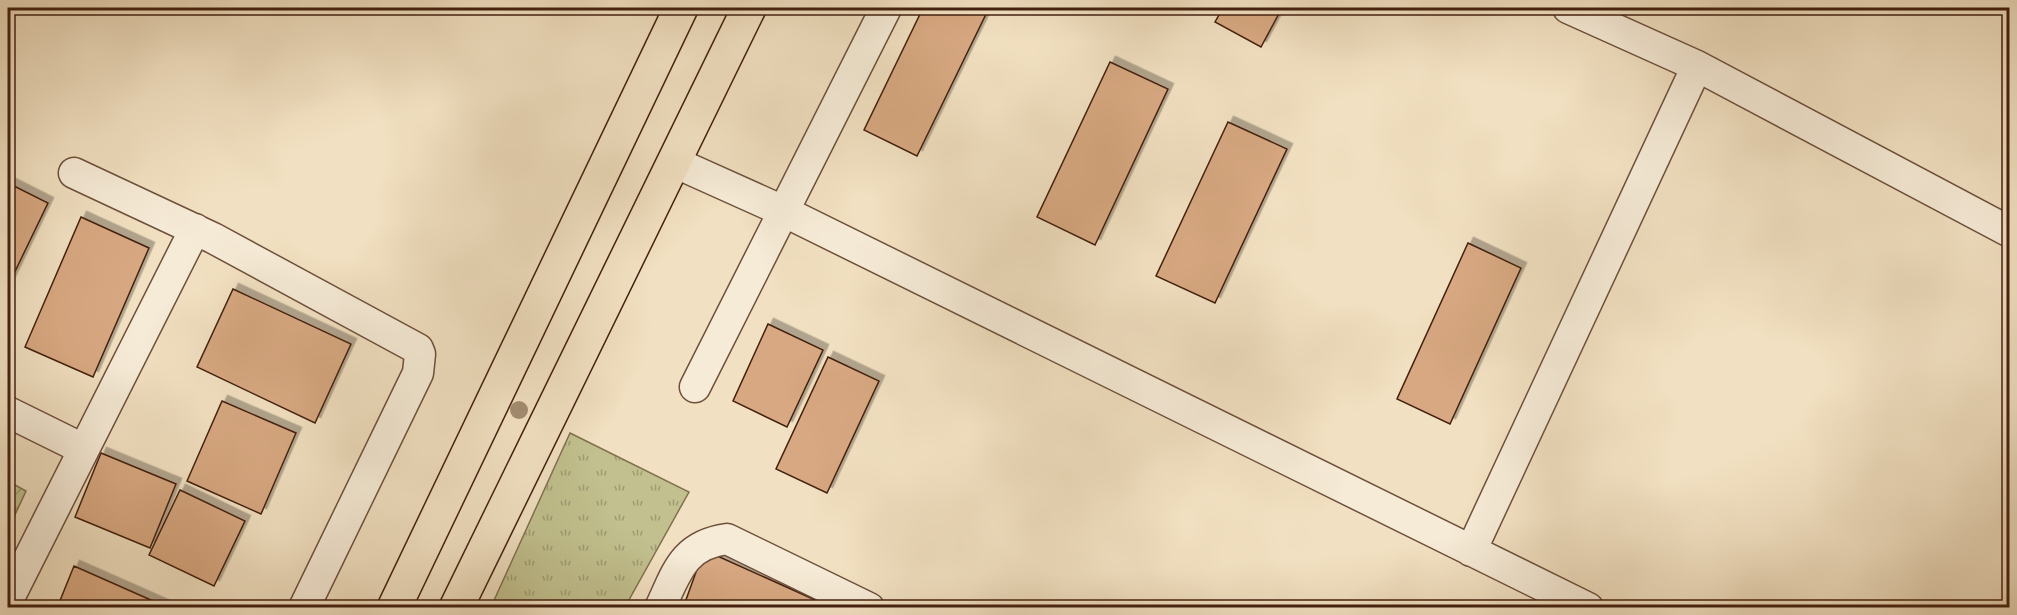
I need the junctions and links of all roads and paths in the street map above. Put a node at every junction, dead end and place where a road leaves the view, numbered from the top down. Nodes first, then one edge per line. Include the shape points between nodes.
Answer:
1 (681, 8) edge
2 (749, 8) edge
3 (886, 8) edge
4 (1568, 8) edge
5 (1697, 66) junction
6 (674, 162) junction
7 (74, 173) dead end
8 (783, 211) junction
9 (195, 229) junction
10 (2010, 232) edge
11 (695, 387) dead end
12 (8, 412) edge
13 (83, 449) junction
14 (1471, 551) junction
15 (8, 600) edge
16 (304, 608) edge
17 (394, 608) edge
18 (456, 608) edge
19 (660, 608) edge
20 (869, 608) edge
21 (1588, 608) edge

1 - 17 main road
2 - 6 main road
3 - 8 street
4 - 5 street
5 - 10 street
5 - 14 street
6 - 8 street
6 - 18 main road
7 - 9 street
8 - 11 street
8 - 14 street
9 - 13 street
9 - 16 street via 418,349 420,354 418,373
12 - 13 street
13 - 15 street
14 - 21 street
19 - 20 street via 685,558 710,542 727,539

